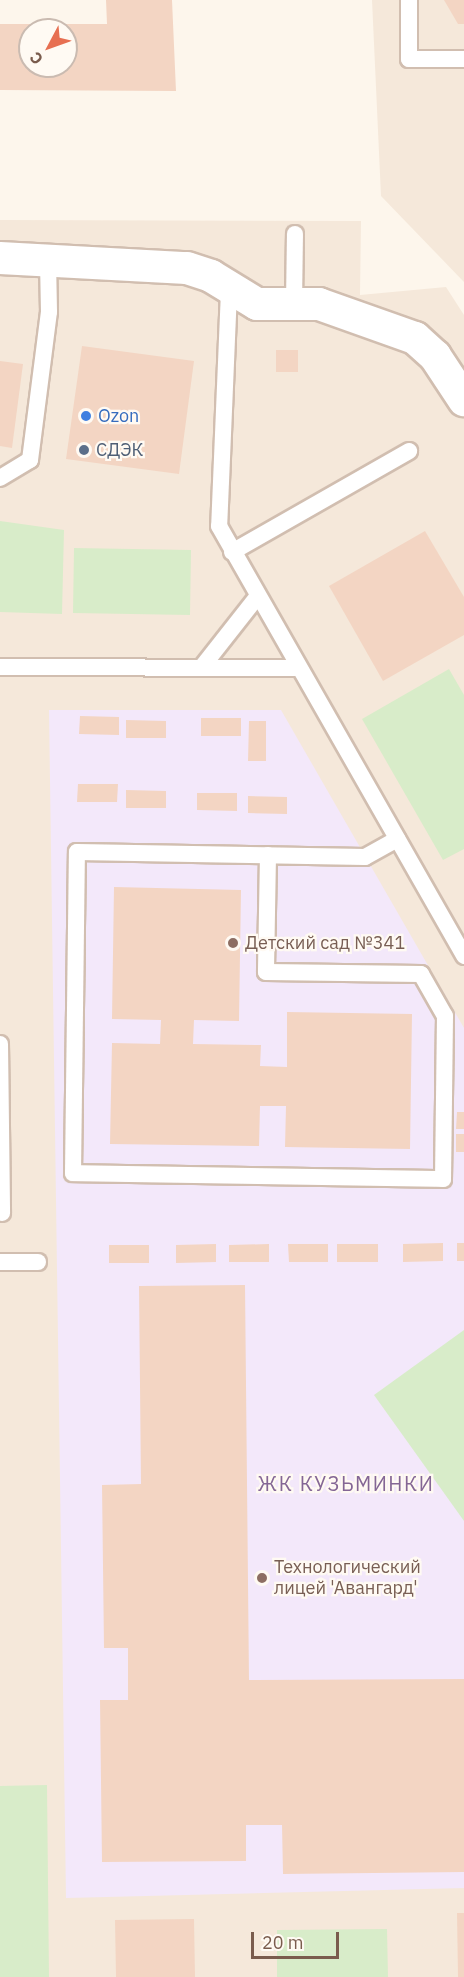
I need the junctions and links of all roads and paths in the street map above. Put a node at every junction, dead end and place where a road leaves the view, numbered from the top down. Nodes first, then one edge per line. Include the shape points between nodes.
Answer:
1 (409, 0) edge
2 (464, 59) edge
3 (295, 234) dead end
4 (0, 258) edge
5 (48, 258) junction
6 (229, 291) junction
7 (294, 303) junction
8 (464, 400) edge
9 (409, 451) dead end
10 (0, 478) edge
11 (232, 552) junction
12 (257, 597) junction
13 (0, 667) edge
14 (202, 668) junction
15 (298, 668) junction
16 (397, 839) junction
17 (268, 855) junction
18 (464, 956) edge
19 (0, 1044) edge
20 (2, 1213) dead end
21 (0, 1262) edge
22 (38, 1262) dead end

1 - 2 lane via 409,59
3 - 7 lane
4 - 5 street
5 - 6 street via 187,268 211,276
5 - 10 lane via 49,312 30,460
6 - 7 street via 257,304
6 - 11 lane via 219,526
7 - 8 street via 319,304 415,338 435,356
9 - 11 lane
11 - 12 lane
12 - 14 lane
12 - 15 lane
13 - 14 lane
14 - 15 lane
15 - 16 lane
16 - 17 lane via 365,857
16 - 18 lane
17 - 17 lane via 266,972 421,974 446,1016 443,1179 73,1173 77,852
19 - 20 lane
21 - 22 lane

